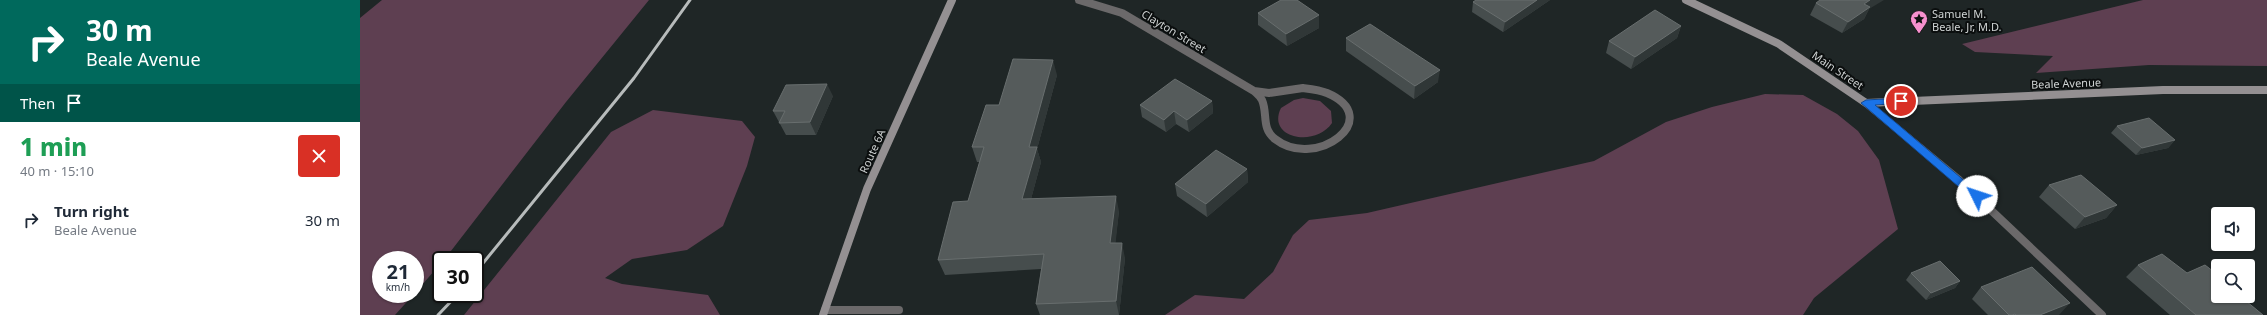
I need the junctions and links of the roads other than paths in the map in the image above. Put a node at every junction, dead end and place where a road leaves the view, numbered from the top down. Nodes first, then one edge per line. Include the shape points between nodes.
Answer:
1 (952, 0) edge
2 (1079, 0) edge
3 (1686, 0) edge
4 (2267, 90) edge
5 (1254, 91) junction
6 (1866, 103) junction
7 (899, 310) dead end
8 (824, 312) edge
9 (2102, 315) edge

1 - 8 main road, Route 6A via 867,189
2 - 5 street, Clayton Street via 1122,13
3 - 6 main road, Main Street via 1779,44
4 - 6 main road, Beale Avenue via 2163,90
5 - 5 street, Clayton Street via 1269,93 1303,88 1328,92 1339,98 1346,106 1350,124 1334,143 1305,150 1291,147 1268,133 1264,123 1262,100
6 - 9 street, Main Street via 2013,227
7 - 8 street

